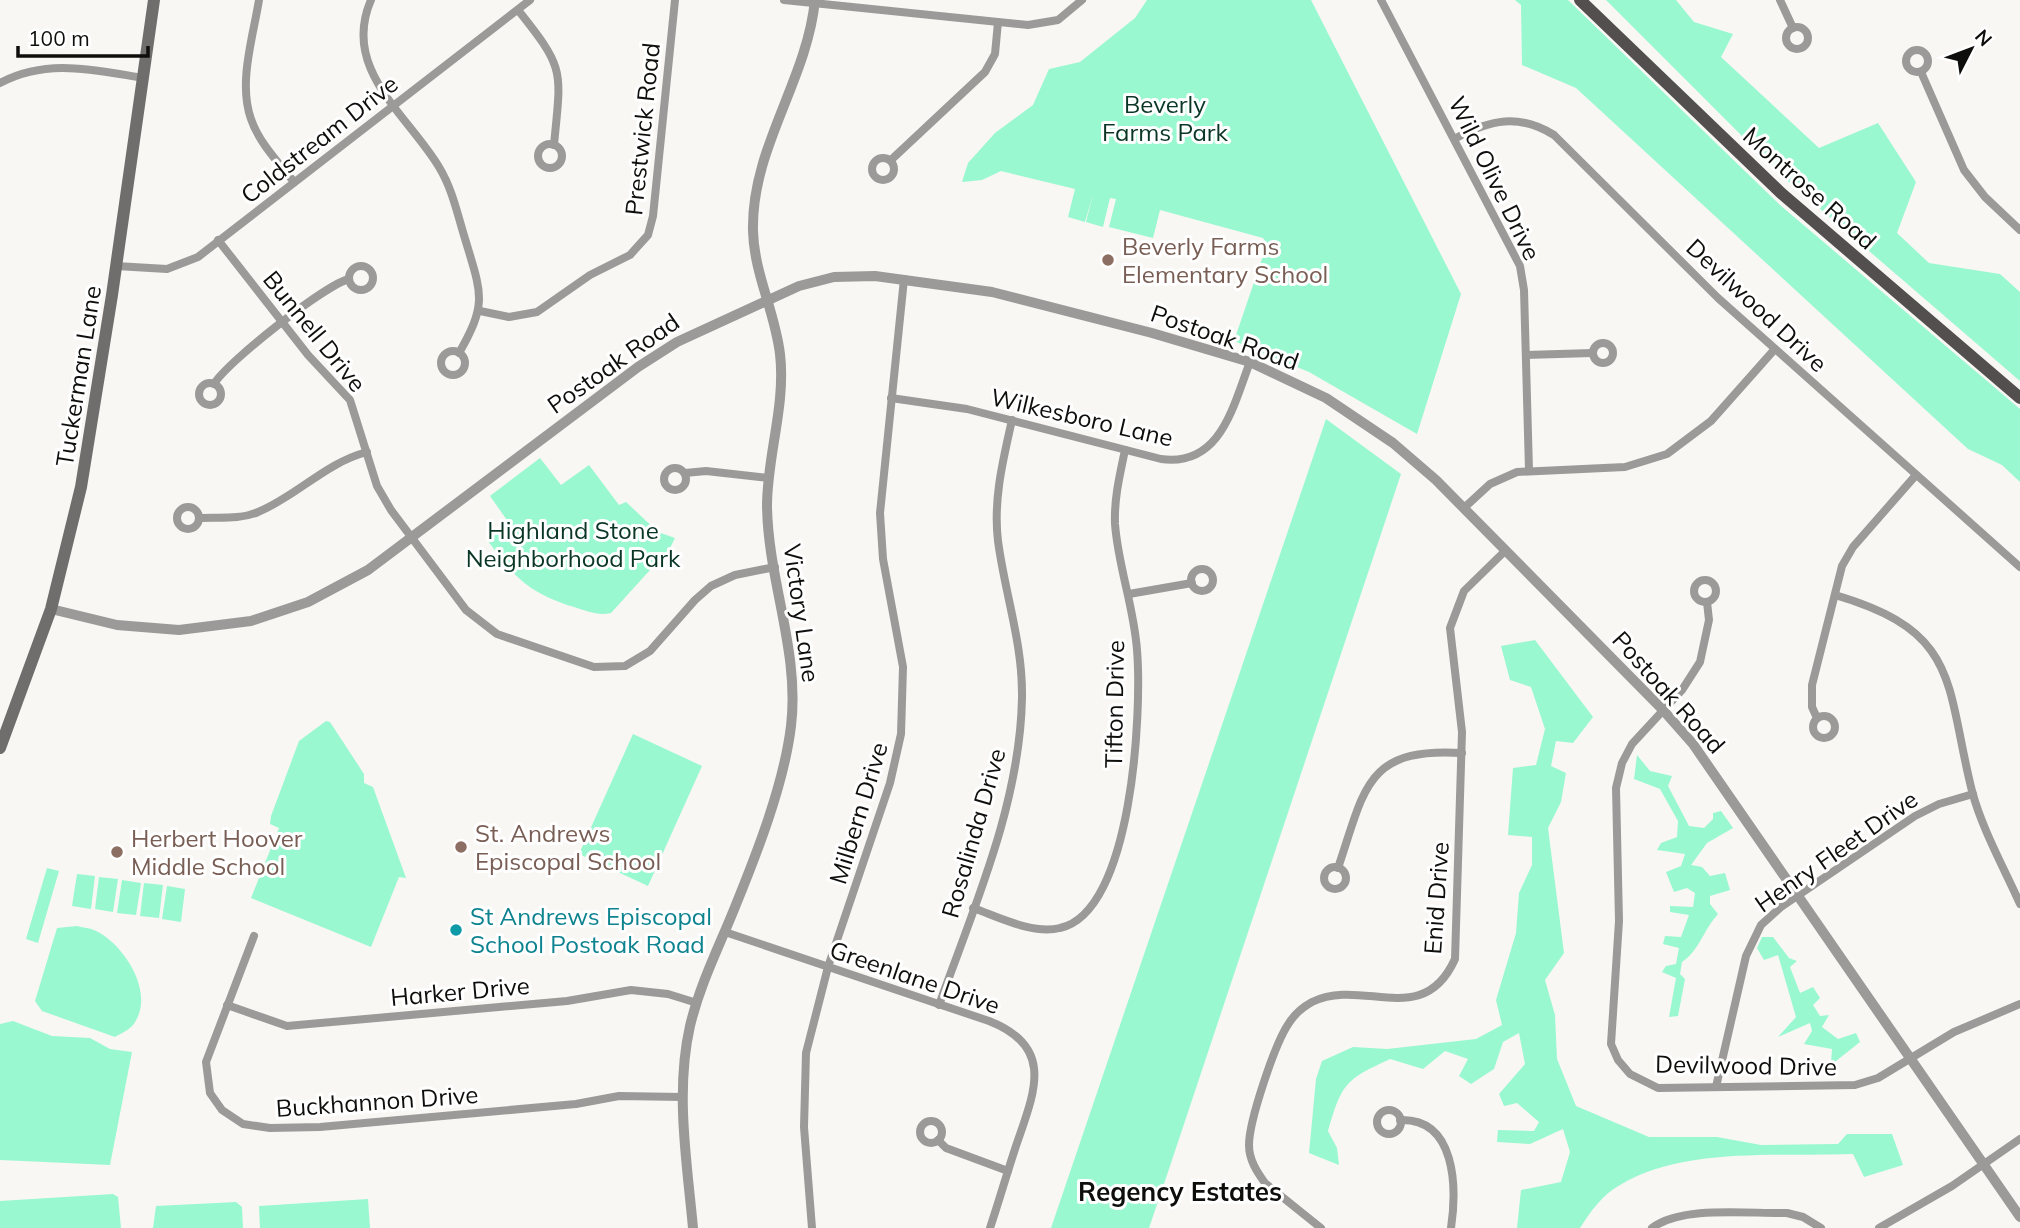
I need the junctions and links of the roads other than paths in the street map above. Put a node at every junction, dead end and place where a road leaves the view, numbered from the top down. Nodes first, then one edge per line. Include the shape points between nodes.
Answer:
1 (154, 0) edge
2 (259, 0) edge
3 (371, 0) edge
4 (530, 0) edge
5 (675, 0) edge
6 (784, 0) edge
7 (1082, 0) edge
8 (1381, 0) edge
9 (1580, 0) edge
10 (1780, 0) edge
11 (815, 2) edge
12 (518, 10) junction
13 (998, 22) junction
14 (1793, 28) dead end
15 (1921, 72) dead end
16 (144, 78) junction
17 (0, 83) edge
18 (393, 106) junction
19 (1456, 138) junction
20 (554, 145) dead end
21 (891, 160) dead end
22 (295, 182) junction
23 (2020, 230) edge
24 (218, 240) junction
25 (116, 266) junction
26 (349, 279) dead end
27 (904, 279) junction
28 (767, 299) junction
29 (480, 311) junction
30 (282, 324) junction
31 (1774, 350) junction
32 (459, 353) dead end
33 (1592, 353) dead end
34 (1526, 355) junction
35 (1250, 362) junction
36 (214, 384) dead end
37 (891, 398) junction
38 (2020, 398) edge
39 (1012, 420) junction
40 (1125, 450) junction
41 (367, 452) junction
42 (1529, 470) junction
43 (685, 474) dead end
44 (1916, 475) junction
45 (769, 478) junction
46 (1464, 508) junction
47 (199, 518) dead end
48 (411, 537) junction
49 (1506, 551) junction
50 (2020, 567) edge
51 (775, 568) junction
52 (1192, 583) dead end
53 (1129, 594) junction
54 (1835, 595) junction
55 (1707, 602) dead end
56 (51, 609) junction
57 (1663, 710) junction
58 (1817, 718) dead end
59 (0, 748) edge
60 (1462, 753) junction
61 (1973, 794) junction
62 (1338, 868) dead end
63 (1798, 895) junction
64 (2020, 904) edge
65 (973, 908) junction
66 (725, 932) junction
67 (254, 936) dead end
68 (828, 967) junction
69 (697, 1003) junction
70 (2020, 1004) edge
71 (226, 1005) junction
72 (939, 1005) junction
73 (1909, 1058) junction
74 (1716, 1087) junction
75 (683, 1097) junction
76 (1400, 1120) dead end
77 (2020, 1139) edge
78 (938, 1140) dead end
79 (1983, 1165) junction
80 (1008, 1171) junction
81 (2020, 1217) edge
82 (693, 1228) edge
83 (812, 1228) edge
84 (990, 1228) edge
85 (1321, 1228) edge
86 (1451, 1228) edge
87 (1652, 1228) edge
88 (1821, 1228) edge
89 (1879, 1228) edge

1 - 16 main road, Tuckerman Lane
2 - 22 street via 247,104 257,133
3 - 18 street via 362,32 364,56 376,84
4 - 12 street, Coldstream Drive
5 - 29 street, Prestwick Road via 648,235 630,255 590,275 537,312 509,317
6 - 11 street
7 - 13 street via 1048,23
8 - 19 street, Wild Olive Drive
9 - 38 main road, Montrose Road via 1781,193
10 - 14 street
11 - 13 street
11 - 28 street, Victory Lane via 804,58 765,155 755,195 754,243
12 - 18 street, Coldstream Drive
12 - 20 street via 557,67
13 - 21 street via 995,54 985,72
15 - 23 street via 1964,170
16 - 17 street via 58,67 33,70
16 - 25 main road, Tuckerman Lane
18 - 22 street, Coldstream Drive
18 - 29 street via 428,150 450,189 477,280
19 - 31 street, Devilwood Drive via 1480,125 1506,120 1527,122 1553,135
19 - 34 street, Wild Olive Drive via 1520,266
22 - 24 street, Coldstream Drive
24 - 25 street, Coldstream Drive via 191,261 167,269
24 - 30 street, Bunnell Drive
25 - 56 main road, Tuckerman Lane via 88,450
26 - 30 street
27 - 28 street, Postoak Road via 855,275 808,284
27 - 35 street, Postoak Road via 1018,297
27 - 37 street, Milbern Drive
28 - 45 street, Victory Lane via 780,366
28 - 48 street, Postoak Road via 648,359
29 - 32 street
30 - 36 street via 228,366
30 - 41 street, Bunnell Drive via 350,400
31 - 42 street via 1711,421 1667,454 1625,467
31 - 44 street, Devilwood Drive
33 - 34 street
34 - 42 street, Wild Olive Drive
35 - 40 street, Wilkesboro Lane via 1226,425 1208,449 1180,460
35 - 46 street, Postoak Road via 1293,380 1366,424 1428,472
37 - 39 street, Wilkesboro Lane
37 - 68 street, Milbern Drive via 880,528 902,667 901,734 890,783
39 - 40 street, Wilkesboro Lane
39 - 65 street, Rosalinda Drive via 1000,474 997,516 1019,649 1021,724 1011,786
40 - 53 street, Tifton Drive via 1115,524
41 - 47 street via 337,462 259,512
41 - 48 street, Bunnell Drive via 377,486
42 - 46 street via 1498,479
43 - 45 street via 706,471
44 - 50 street, Devilwood Drive
44 - 54 street via 1853,547 1842,566
45 - 51 street, Victory Lane
46 - 49 street, Postoak Road
48 - 51 street, Bunnell Drive via 466,610 484,626 510,640 603,668 625,666 644,656 712,586 735,575
48 - 56 street, Postoak Road via 368,570 323,595 237,624 153,629 108,624
49 - 57 street, Postoak Road
49 - 60 street, Enid Drive via 1464,591 1452,617
51 - 66 street, Victory Lane via 792,681 791,730 776,789
52 - 53 street
53 - 65 street, Tifton Drive via 1139,684 1135,762 1125,817 1100,898 1080,920 1049,930
54 - 58 street via 1812,685
54 - 61 street via 1891,615 1937,659 1952,693
55 - 57 street, Devilwood Drive via 1709,620 1700,662
56 - 59 main road, Tuckerman Lane
57 - 63 street, Postoak Road via 1693,744
57 - 74 street, Devilwood Drive via 1632,744 1616,788 1619,931 1609,1032 1618,1060 1643,1083 1658,1088
60 - 62 street via 1408,755 1376,774 1363,794
60 - 85 street, Enid Drive via 1457,948 1450,970 1434,988 1412,998 1327,997 1301,1009 1284,1030 1255,1115 1249,1143 1252,1164
61 - 63 street, Henry Fleet Drive via 1915,816
61 - 64 street
63 - 73 street, Postoak Road
63 - 74 street, Henry Fleet Drive via 1775,911 1752,939
65 - 72 street, Rosalinda Drive
66 - 68 street, Greenlane Drive
66 - 69 street, Victory Lane
67 - 71 street, Buckhannon Drive
68 - 72 street, Greenlane Drive
68 - 83 street, Milbern Drive via 811,1026 803,1087
69 - 71 street, Harker Drive via 631,990 567,1001 287,1026
69 - 75 street, Victory Lane via 686,1049
70 - 73 street, Devilwood Drive via 1954,1032
71 - 75 street, Buckhannon Drive via 207,1054 207,1081 222,1110 243,1124 328,1127 619,1096
72 - 80 street, Greenlane Drive via 1009,1030 1031,1054 1035,1090
73 - 74 street, Devilwood Drive via 1878,1078 1855,1085
73 - 79 street, Postoak Road
75 - 82 street, Victory Lane
76 - 86 street via 1427,1124 1444,1143 1452,1190
77 - 79 street
78 - 80 street via 946,1148
79 - 81 street, Postoak Road
79 - 89 street
80 - 84 street, Greenlane Drive
87 - 88 street via 1685,1215 1787,1213

